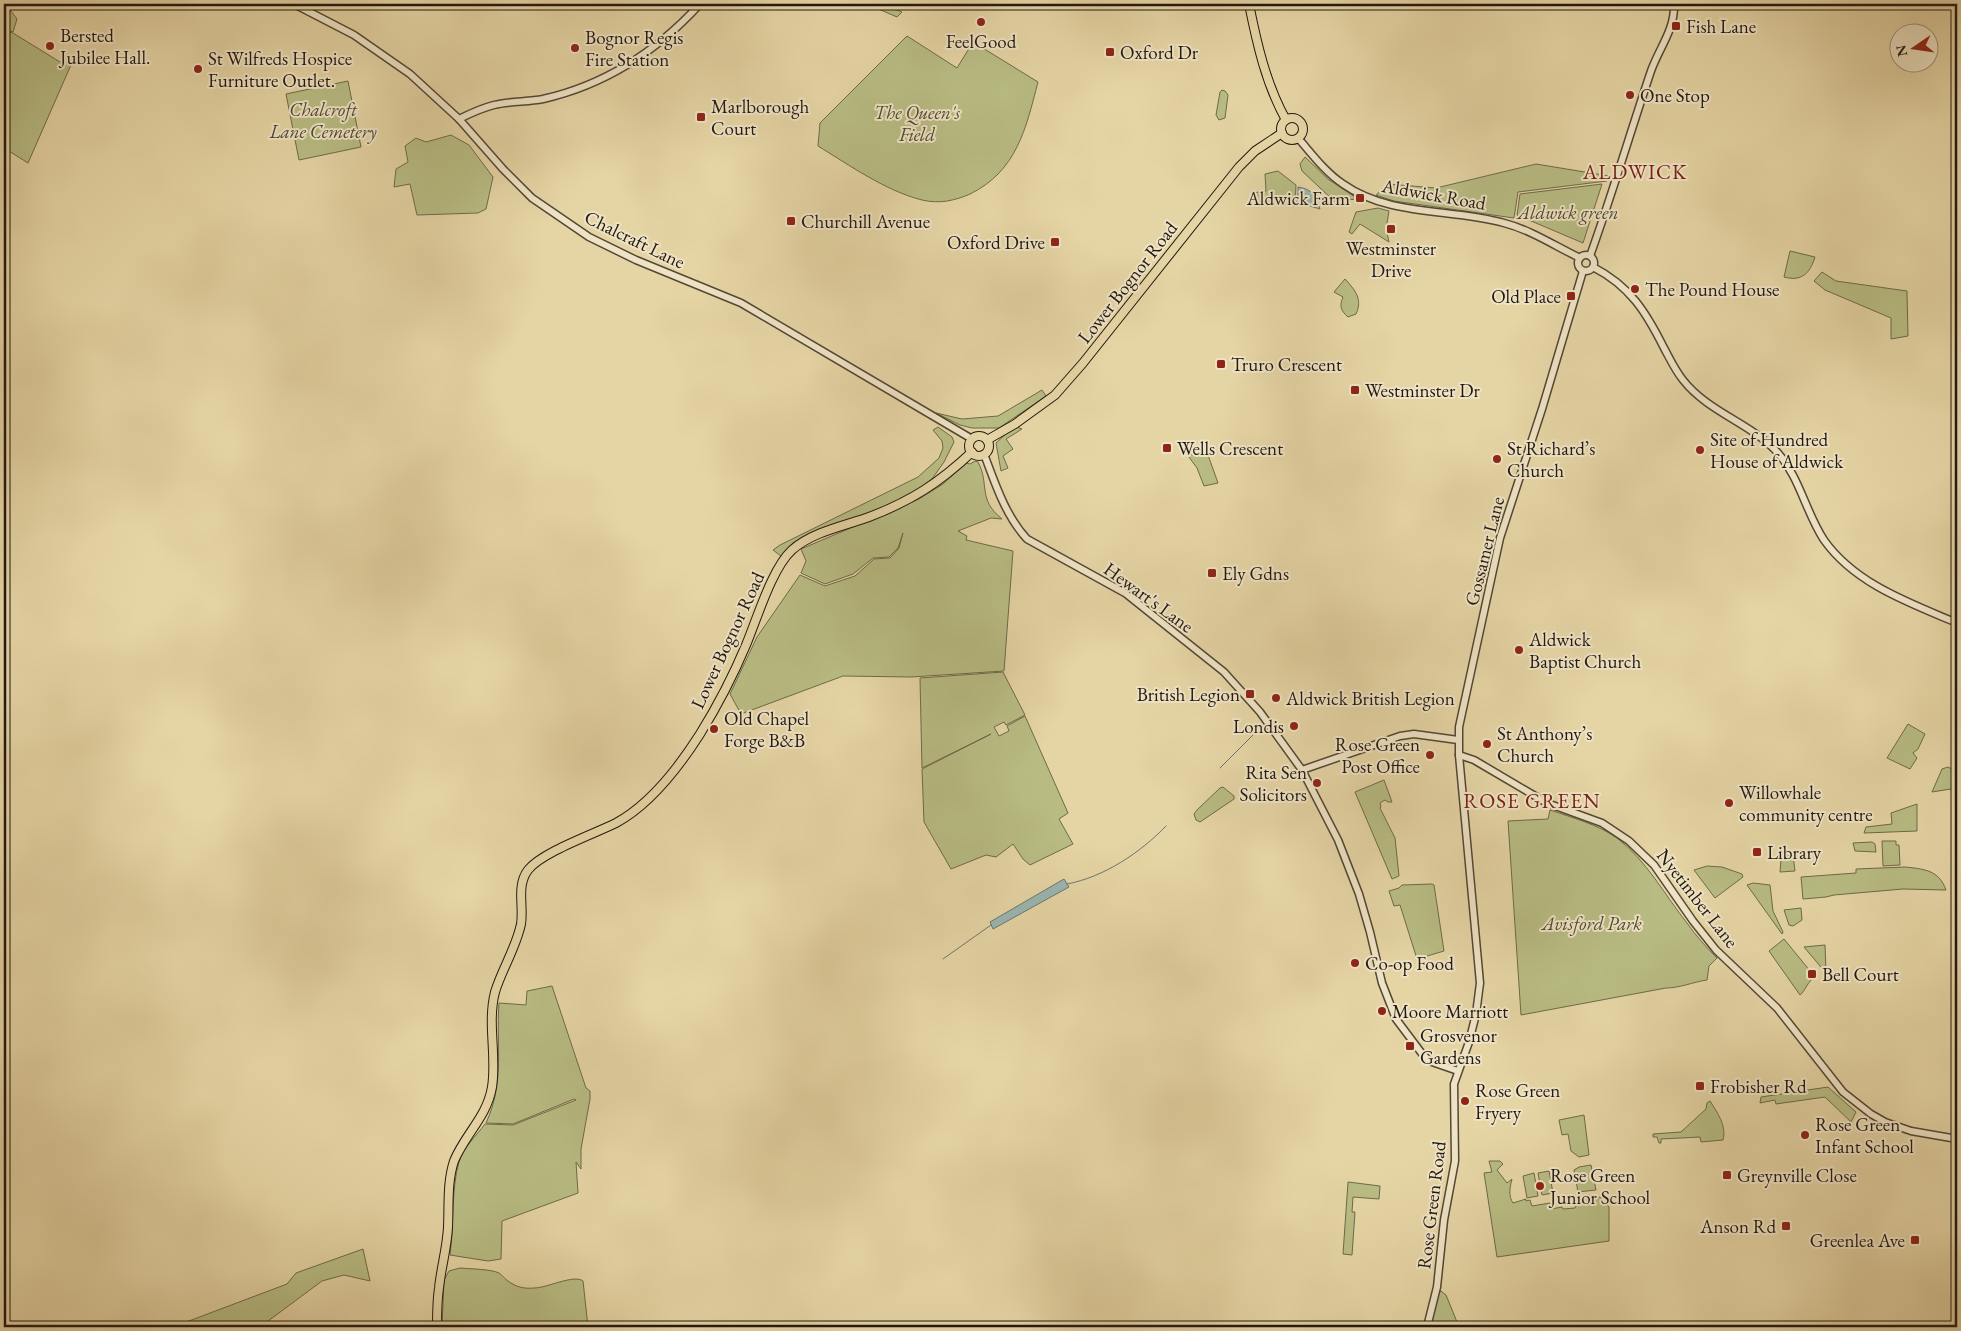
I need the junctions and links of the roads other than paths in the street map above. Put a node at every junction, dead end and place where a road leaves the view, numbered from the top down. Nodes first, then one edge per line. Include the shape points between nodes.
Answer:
1 (294, 4) edge
2 (700, 4) edge
3 (1249, 4) edge
4 (1674, 4) edge
5 (459, 120) junction
6 (1286, 120) junction
7 (1282, 133) junction
8 (1298, 138) junction
9 (1590, 256) junction
10 (1580, 258) junction
11 (1593, 267) junction
12 (1582, 271) junction
13 (972, 438) junction
14 (987, 440) junction
15 (972, 452) junction
16 (984, 454) junction
17 (1957, 623) edge
18 (1458, 740) junction
19 (1459, 755) junction
20 (1302, 770) junction
21 (1458, 1072) junction
22 (1957, 1139) edge
23 (437, 1327) edge
24 (1427, 1327) edge

1 - 5 street, Chalcraft Lane via 354,35 386,56
2 - 5 street via 652,48 595,82 541,99 495,105
3 - 6 main road via 1267,77
4 - 9 street via 1670,33 1654,64
5 - 13 street, Chalcraft Lane via 532,198 589,237 741,303
6 - 7 main road via 1282,124
6 - 8 main road via 1292,118 1301,122 1302,132
7 - 8 main road via 1289,139
7 - 14 main road, Lower Bognor Road via 1255,151 1239,167 1055,395 1016,424
8 - 10 street, Aldwick Road via 1343,184 1372,199 1392,206 1502,222
9 - 10 street
9 - 11 street
10 - 12 street via 1578,265
11 - 12 street
11 - 17 street via 1609,275 1643,309 1674,368 1694,392 1765,440 1779,454 1792,473 1824,540 1840,558 1878,587
12 - 18 street, Gossamer Lane via 1500,538
13 - 14 main road via 982,436
13 - 15 main road
14 - 16 main road via 988,449
15 - 16 main road
15 - 23 main road, Lower Bognor Road via 925,491 814,537 792,550 777,572 725,692 671,774 634,812 538,861 526,873 522,883 520,926 492,1009 494,1072 490,1099 459,1151 451,1172 448,1230 438,1288
16 - 20 street, Hewart's Lane via 1000,496 1027,539 1125,593 1224,672 1264,717
18 - 19 street
18 - 20 street via 1414,734 1400,736
19 - 21 street via 1480,983 1470,1042
19 - 22 street, Nyetimber Lane via 1480,763 1547,803 1602,823 1640,849 1705,937 1777,1008 1842,1092 1885,1122 1911,1131
20 - 21 street via 1348,864 1370,932 1382,984 1396,1018 1423,1055
21 - 24 street, Rose Green Road via 1454,1084 1455,1161 1440,1244 1437,1287

